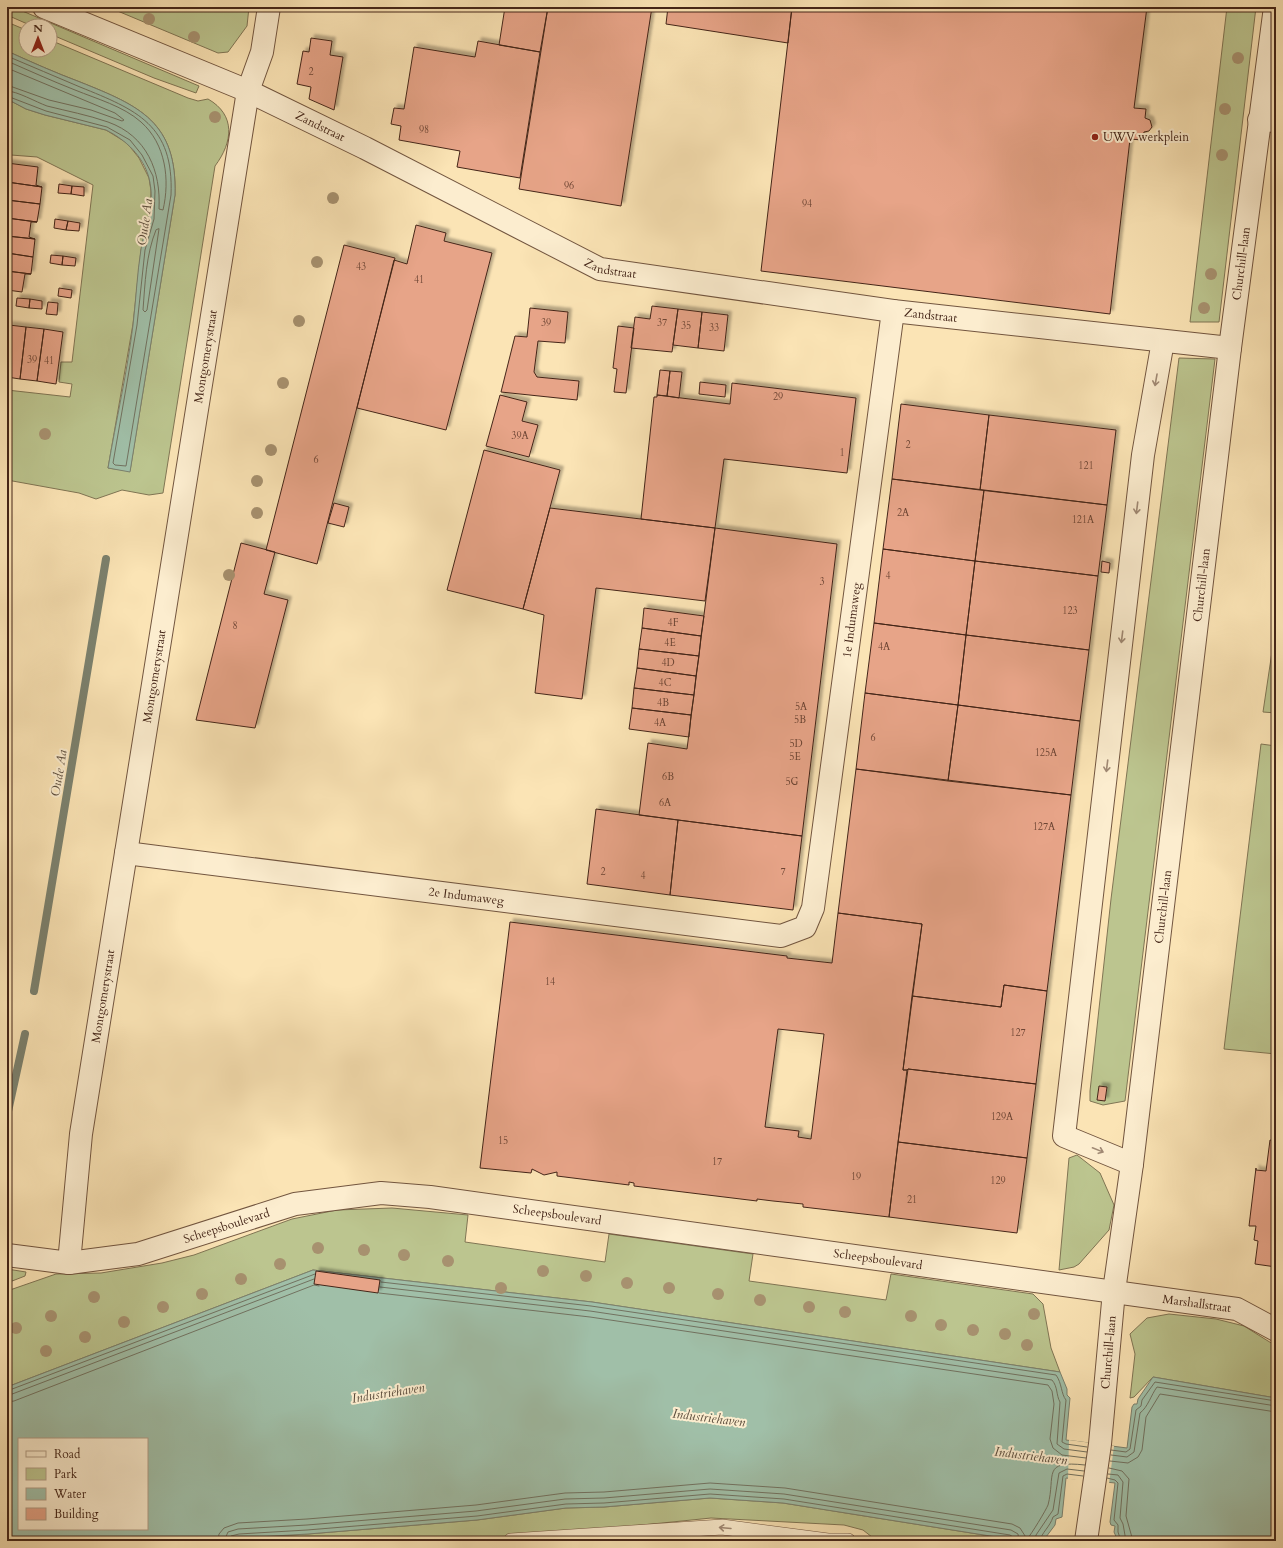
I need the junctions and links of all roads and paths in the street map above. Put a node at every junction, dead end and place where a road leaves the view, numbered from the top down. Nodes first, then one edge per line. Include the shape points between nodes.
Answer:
1 (269, 7) edge
2 (1275, 7) edge
3 (57, 10) edge
4 (248, 91) junction
5 (1268, 120) edge
6 (893, 311) junction
7 (1162, 341) junction
8 (1230, 348) junction
9 (126, 853) junction
10 (804, 927) joint
11 (1132, 1164) junction
12 (7, 1255) edge
13 (69, 1263) junction
14 (1114, 1291) junction
15 (1276, 1330) edge
16 (511, 1541) edge
17 (848, 1541) edge
18 (1086, 1541) edge

1 - 4 street, Montgomerystraat via 262,52
2 - 5 street, Churchill-laan
3 - 4 street, Zandstraat
4 - 6 street, Zandstraat via 600,269
4 - 9 street, Montgomerystraat
5 - 8 street, Churchill-laan
6 - 7 street, Zandstraat
6 - 10 street, 1e Indumaweg via 813,908
7 - 8 street, Zandstraat
7 -> 11 street via 1142,463 1064,1136
8 - 11 street, Churchill-laan
9 - 10 street, 2e Indumaweg via 781,936
9 - 13 street, Montgomerystraat via 81,1134
11 - 14 street, Churchill-laan
12 - 13 street, Scheepsboulevard
13 - 14 street, Scheepsboulevard via 138,1254 295,1204 381,1193 430,1196
14 - 15 street, Marshallstraat via 1237,1309
14 - 18 street, Churchill-laan via 1096,1482
17 -> 16 lane via 828,1541 722,1527

